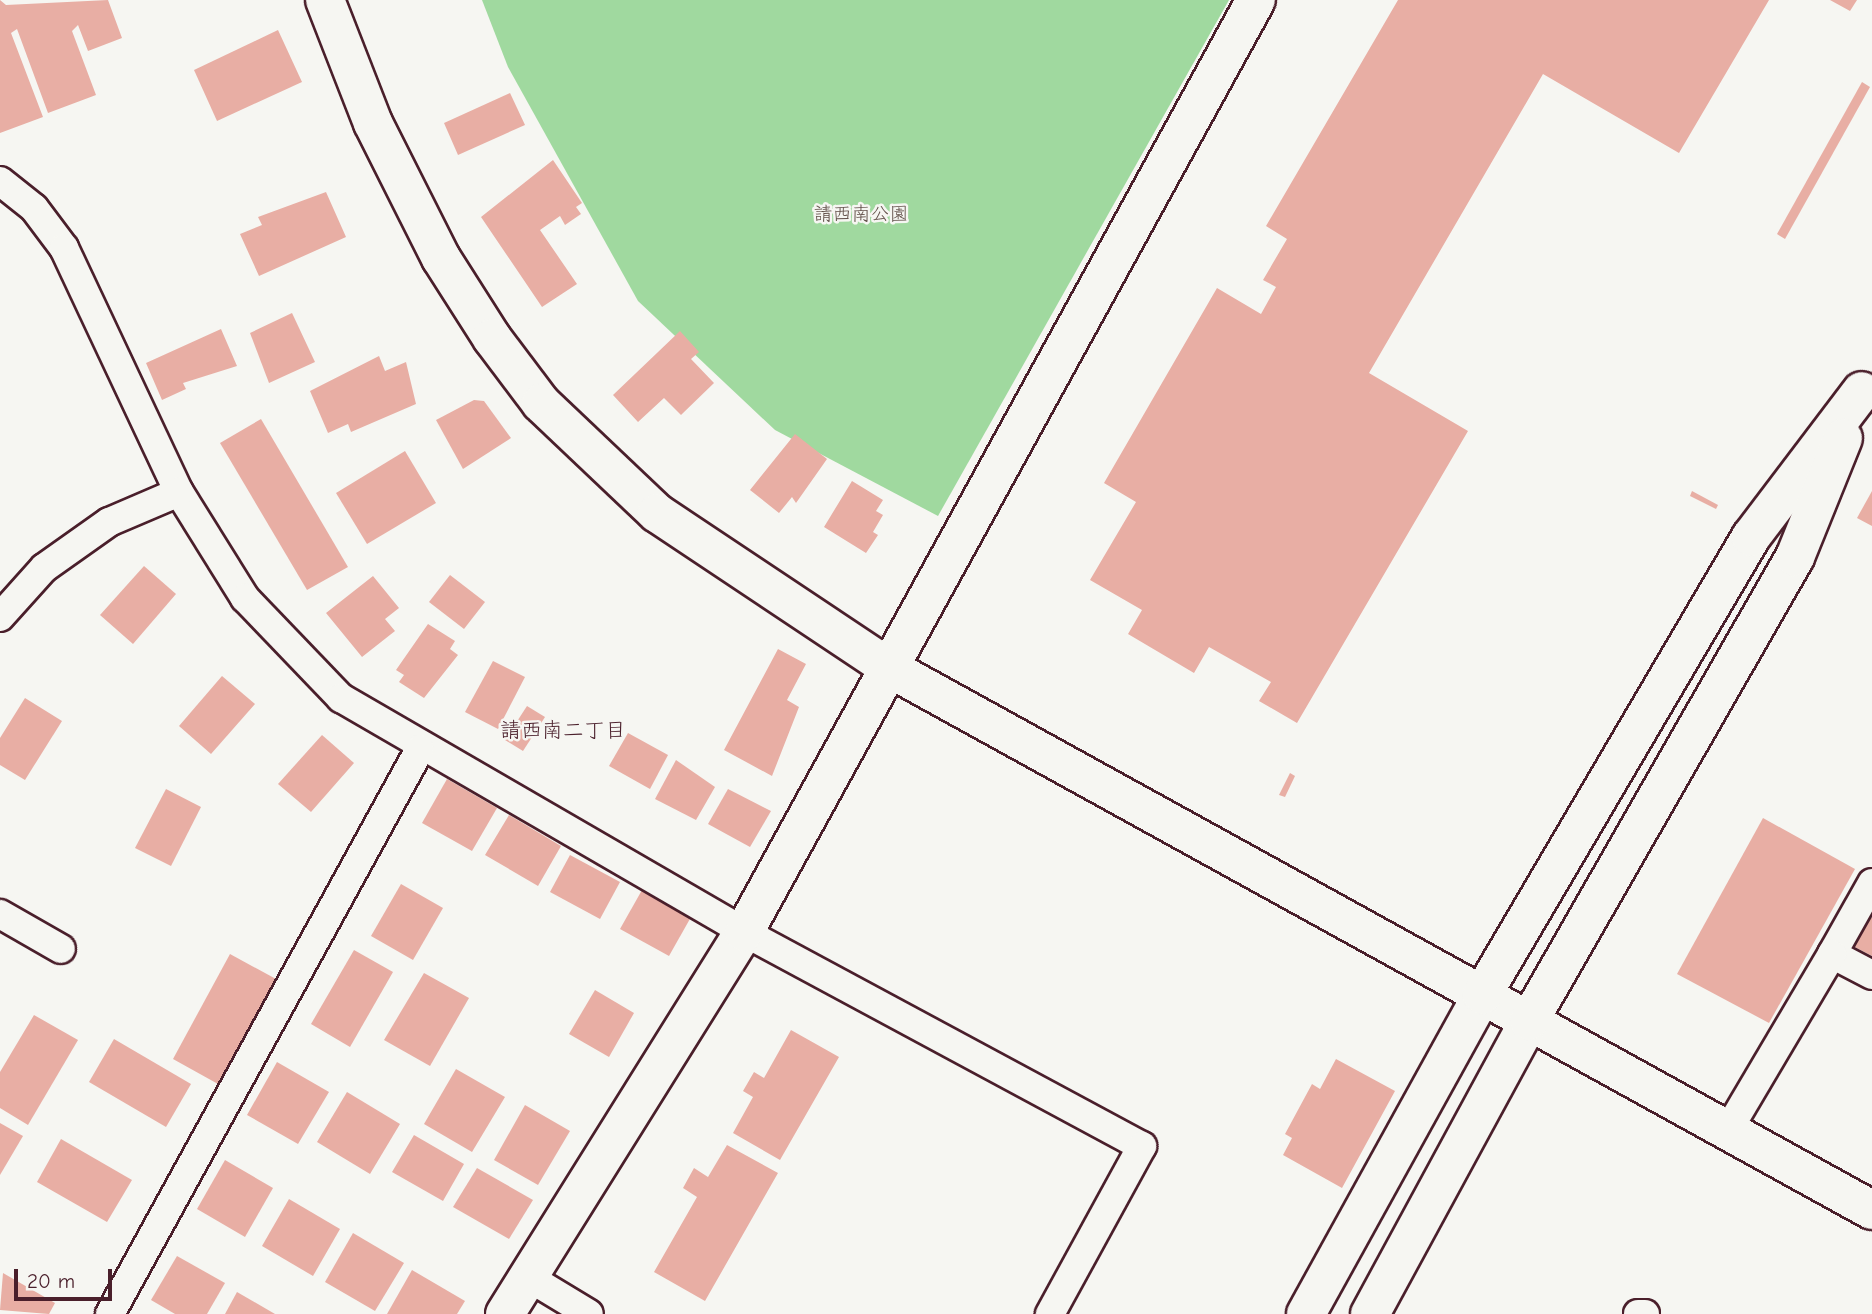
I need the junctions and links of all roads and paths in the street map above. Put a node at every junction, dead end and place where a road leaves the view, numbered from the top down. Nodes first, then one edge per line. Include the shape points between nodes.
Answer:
1 (325, 0) edge
2 (1256, 0) edge
3 (0, 181) edge
4 (1867, 381) edge
5 (179, 492) junction
6 (0, 617) edge
7 (891, 669) junction
8 (420, 749) junction
9 (1872, 883) edge
10 (0, 914) edge
11 (744, 932) junction
12 (61, 949) dead end
13 (1832, 954) junction
14 (1872, 975) edge
15 (1482, 995) junction
16 (1529, 1021) junction
17 (1728, 1130) junction
18 (1872, 1209) edge
19 (528, 1277) junction
20 (110, 1314) edge
21 (505, 1314) edge
22 (589, 1314) edge
23 (1050, 1314) edge
24 (1306, 1314) edge
25 (1370, 1314) edge
26 (1638, 1314) edge
27 (1645, 1314) edge

1 - 7 street via 373,122 441,258 541,403 657,513
2 - 7 street
3 - 5 street via 34,208 64,248
4 - 15 street via 1751,537
4 - 16 street via 1795,557
5 - 6 street via 109,522 44,568
5 - 8 street via 246,598 299,656 341,698
7 - 11 street
7 - 15 street
8 - 11 street
8 - 20 street
9 - 13 street
10 - 12 street
11 - 19 street
11 - 23 street via 1142,1146
13 - 14 street
13 - 17 street
15 - 16 street
15 - 24 street
16 - 17 street
16 - 25 street
17 - 18 street
19 - 21 street
19 - 22 street
26 - 27 street

